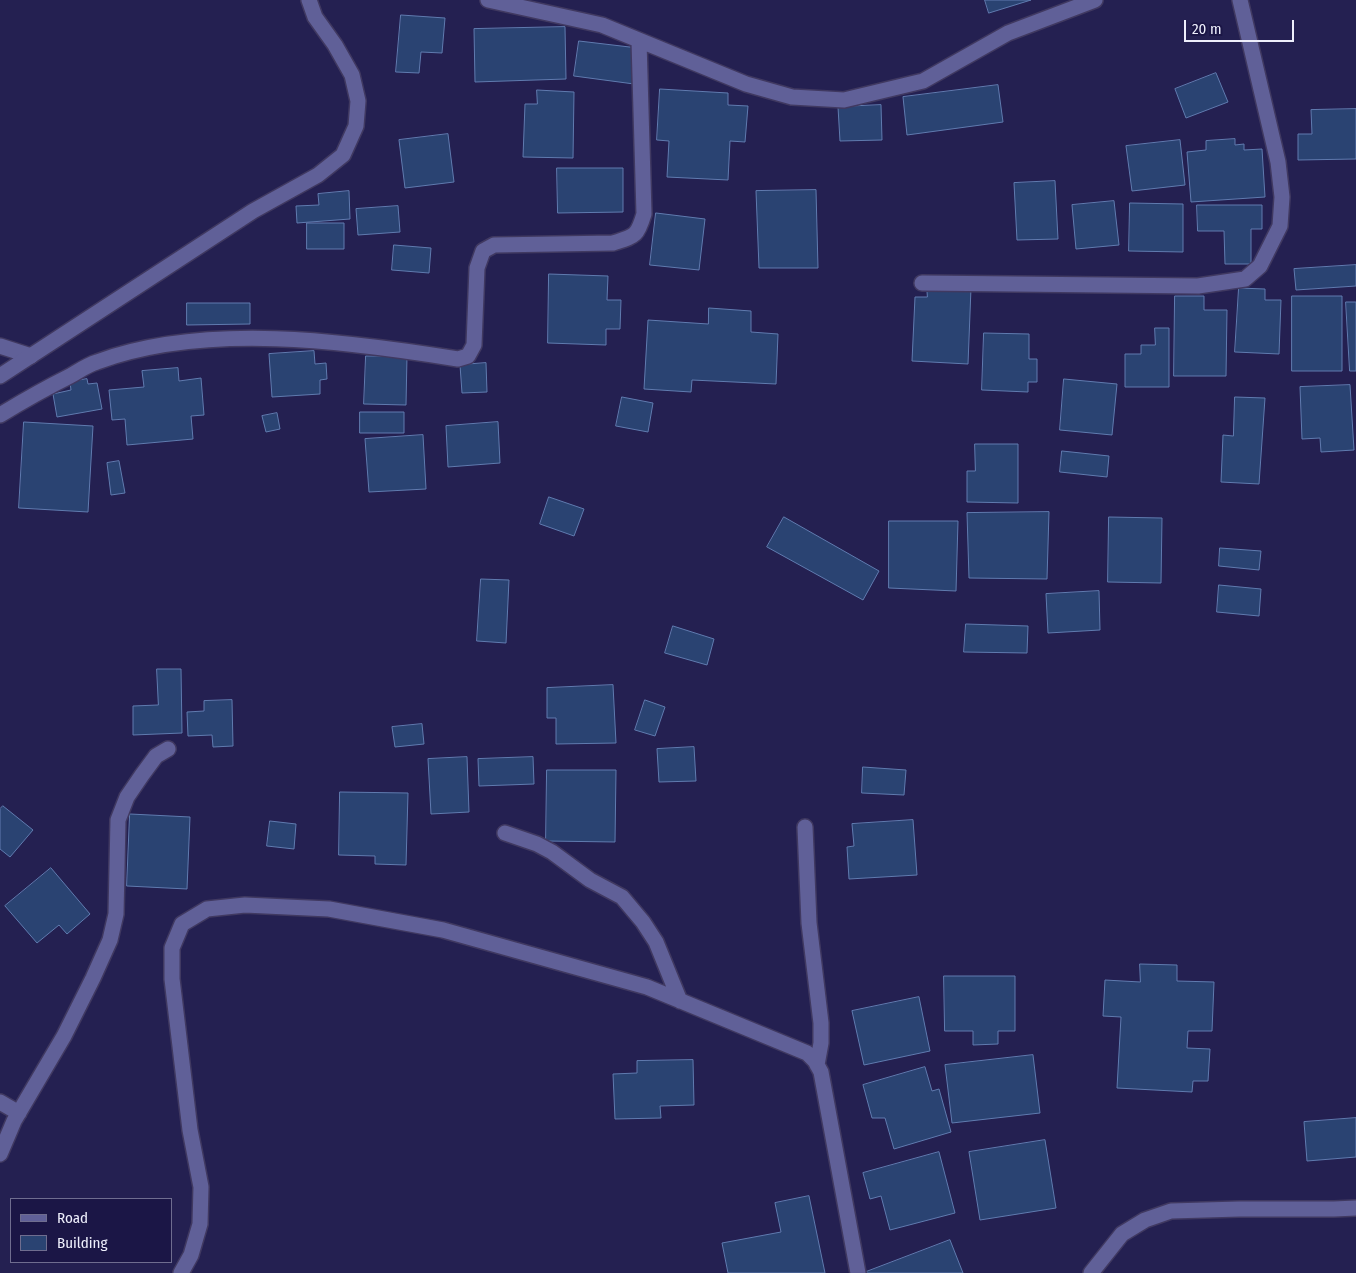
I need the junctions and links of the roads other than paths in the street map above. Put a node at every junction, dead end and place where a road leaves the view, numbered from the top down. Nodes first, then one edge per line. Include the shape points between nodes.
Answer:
1 (309, 0) edge
2 (488, 0) edge
3 (1096, 0) edge
4 (1240, 0) edge
5 (639, 41) junction
6 (922, 283) dead end
7 (0, 346) edge
8 (31, 356) junction
9 (0, 376) edge
10 (0, 414) edge
11 (168, 748) dead end
12 (805, 827) dead end
13 (505, 833) dead end
14 (680, 1001) junction
15 (817, 1065) junction
16 (0, 1102) edge
17 (19, 1113) junction
18 (0, 1154) edge
19 (1356, 1208) edge
20 (181, 1273) edge
21 (858, 1273) edge
22 (1091, 1273) edge

1 - 8 street via 315,17 352,75 358,101 356,126 343,155 318,175 253,211
2 - 5 street via 602,26
3 - 5 street via 1008,33 923,81 844,100 792,97 746,84
4 - 6 street via 1278,162 1282,197 1280,226 1260,266 1245,279 1198,286
5 - 10 street via 644,214 639,231 630,238 613,243 494,245 483,251 477,268 474,345 468,356 458,359 392,348 261,338 186,342 139,348 95,362
7 - 8 street
8 - 9 street
11 - 17 street via 156,756 124,805 118,820 117,908 110,940 64,1036
12 - 15 street via 809,923 821,1023
13 - 14 street via 552,852 590,880 622,897 656,942
14 - 15 street via 807,1053
14 - 20 street via 646,987 443,930 329,909 245,904 207,909 182,924 172,948 172,979 190,1130 201,1187 200,1224 191,1256
15 - 21 street via 821,1072
16 - 17 street
17 - 18 street
19 - 22 street via 1171,1210 1122,1234

